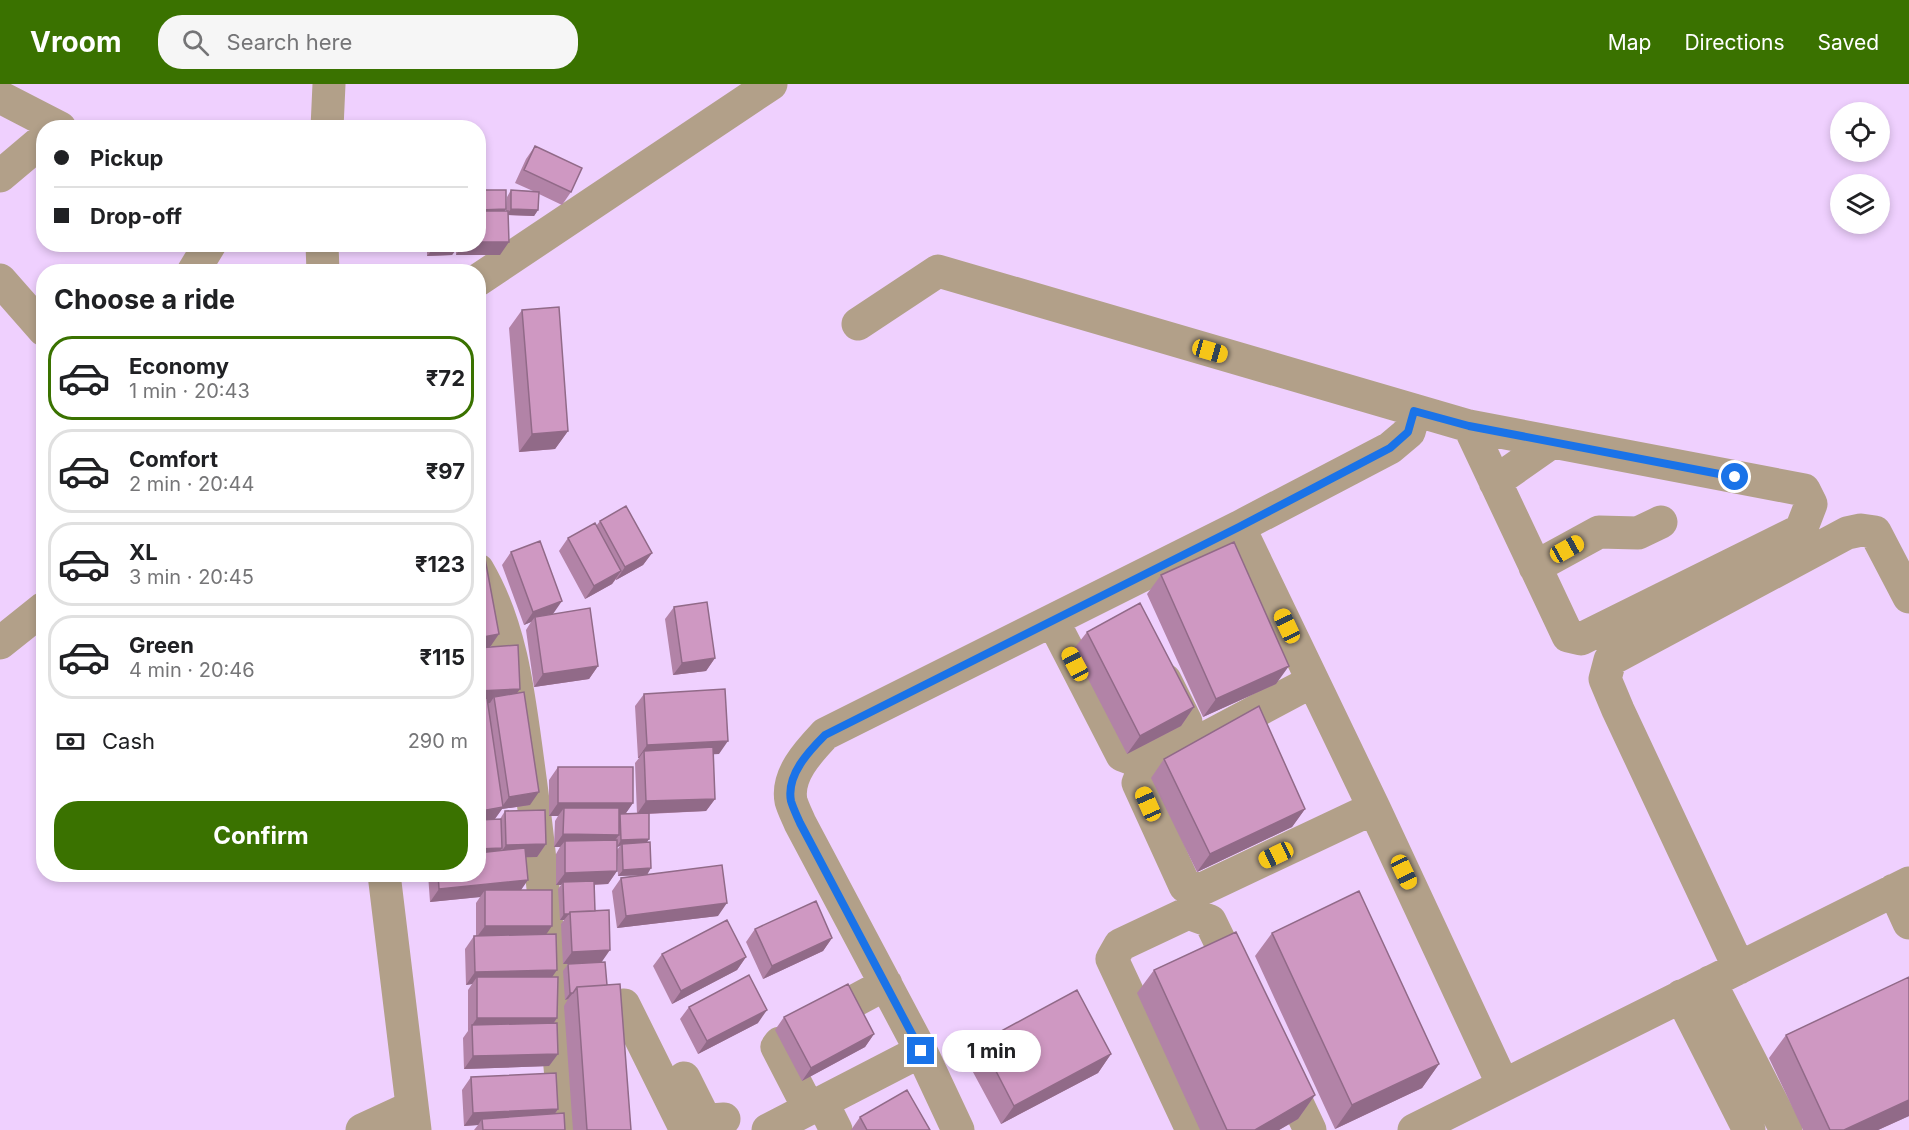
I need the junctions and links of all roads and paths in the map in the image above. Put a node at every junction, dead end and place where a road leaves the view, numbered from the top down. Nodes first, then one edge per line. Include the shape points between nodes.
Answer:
1 (329, 84) edge
2 (771, 84) edge
3 (0, 98) edge
4 (37, 120) edge
5 (327, 120) edge
6 (36, 145) edge
7 (0, 176) edge
8 (486, 275) edge
9 (0, 280) edge
10 (36, 321) edge
11 (858, 324) dead end
12 (1414, 411) junction
13 (1469, 426) junction
14 (1552, 442) junction
15 (1495, 482) junction
16 (1661, 522) dead end
17 (1239, 527) junction
18 (1535, 567) junction
19 (486, 583) edge
20 (1909, 597) edge
21 (36, 614) edge
22 (1059, 633) junction
23 (0, 643) edge
24 (1151, 652) edge
25 (1313, 681) junction
26 (1374, 808) junction
27 (385, 882) edge
28 (1901, 886) edge
29 (1909, 923) edge
30 (1739, 968) junction
31 (1710, 982) junction
32 (886, 984) junction
33 (1681, 996) junction
34 (633, 1001) dead end
35 (1250, 1005) edge
36 (845, 1006) edge
37 (780, 1043) dead end
38 (1270, 1046) edge
39 (921, 1051) junction
40 (661, 1055) junction
41 (1503, 1085) junction
42 (829, 1093) edge
43 (414, 1119) edge
44 (724, 1119) dead end
45 (362, 1130) edge
46 (566, 1130) edge
47 (686, 1130) edge
48 (768, 1130) edge
49 (958, 1130) edge
50 (1192, 1130) edge
51 (1310, 1130) edge
52 (1414, 1130) edge
53 (1749, 1130) edge
54 (1786, 1130) edge

1 - 5 street
2 - 8 street
3 - 4 street
6 - 7 street
9 - 10 street
11 - 12 street via 939,271
12 - 13 street
12 - 17 street via 1408,432 1390,448
13 - 14 street
13 - 15 street
14 - 15 street
14 - 18 street via 1804,490 1811,504 1801,530 1581,639 1568,636
15 - 18 street
16 - 18 street via 1638,533 1599,532
17 - 22 street via 1120,587
17 - 25 street
19 - 46 street via 506,637 516,680 538,831
20 - 30 street via 1875,532 1861,530 1847,533 1610,660 1605,679
21 - 23 street
22 - 24 street via 1122,754 1130,758 1185,728 1186,722
22 - 32 street via 825,735 807,753 793,778 791,799 800,823
25 - 26 street
25 - 26 street via 1143,771 1138,783 1185,886 1200,890
26 - 41 street
27 - 43 street
28 - 29 street
28 - 30 street
30 - 31 street
31 - 33 street
31 - 54 street
32 - 36 street
32 - 39 street
33 - 41 street
33 - 53 street
34 - 40 street
35 - 50 street via 1210,921 1188,913 1119,945 1112,959
37 - 42 street via 777,1047
38 - 51 street
39 - 42 street
39 - 49 street
40 - 44 street via 703,1116
40 - 47 street
41 - 52 street
42 - 48 street
43 - 45 street

